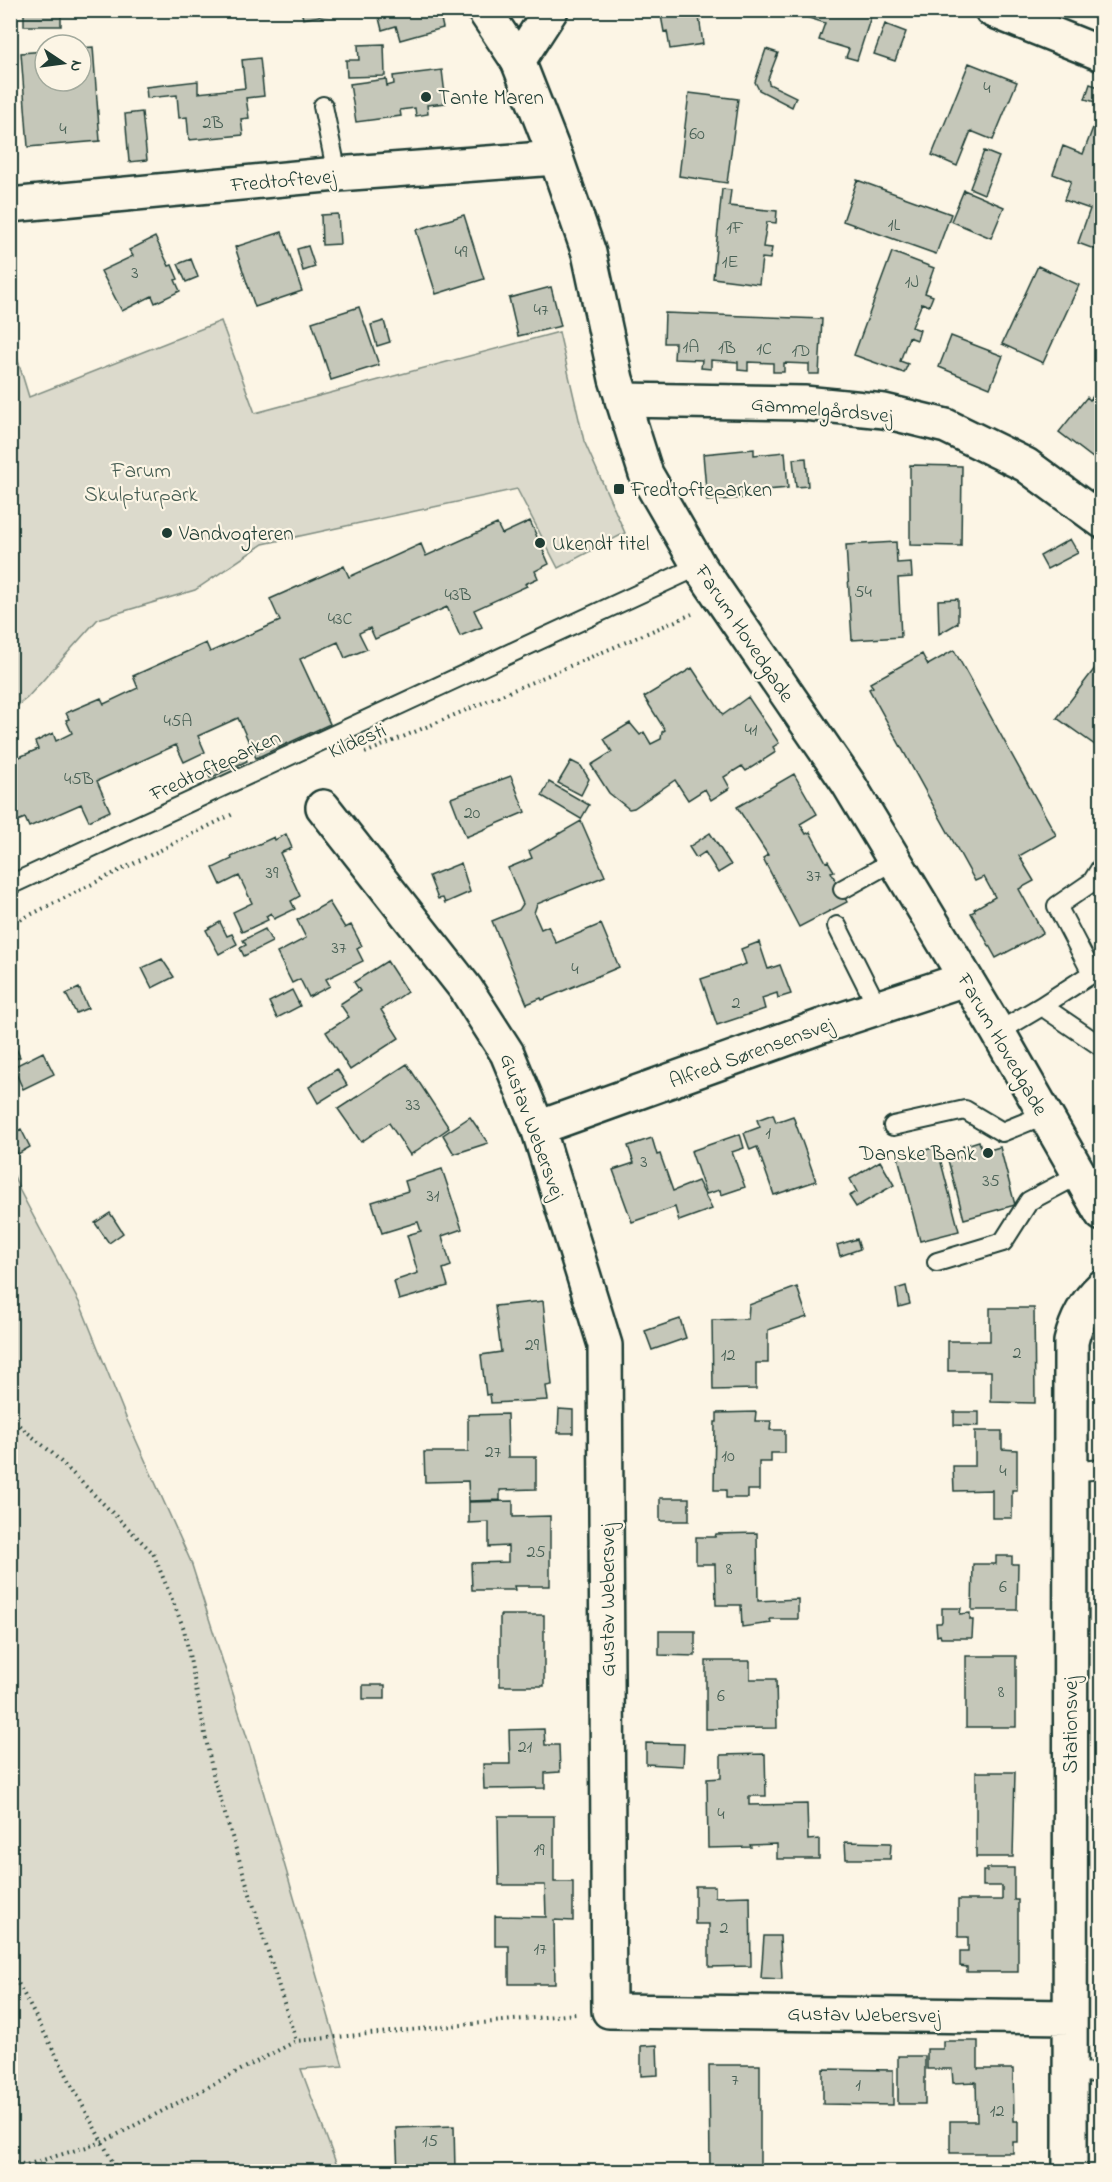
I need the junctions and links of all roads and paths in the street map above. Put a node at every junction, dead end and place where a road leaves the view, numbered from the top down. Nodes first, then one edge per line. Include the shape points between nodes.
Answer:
1 (484, 10) edge
2 (551, 10) edge
3 (992, 10) edge
4 (1101, 54) edge
5 (518, 61) junction
6 (323, 106) dead end
7 (556, 158) junction
8 (337, 174) junction
9 (10, 205) edge
10 (622, 400) junction
11 (1101, 521) edge
12 (699, 566) junction
13 (723, 600) junction
14 (354, 757) dead end
15 (323, 807) dead end
16 (236, 812) dead end
17 (895, 860) junction
18 (1101, 866) edge
19 (12, 884) edge
20 (843, 889) dead end
21 (10, 925) edge
22 (837, 926) dead end
23 (1097, 970) edge
24 (965, 978) junction
25 (1042, 1006) junction
26 (878, 1008) junction
27 (998, 1032) junction
28 (1101, 1047) edge
29 (1044, 1115) junction
30 (893, 1126) dead end
31 (538, 1128) junction
32 (1078, 1175) junction
33 (1101, 1214) edge
34 (937, 1262) dead end
35 (1101, 1287) edge
36 (10, 1418) edge
37 (1086, 1470) edge
38 (10, 1968) edge
39 (609, 2011) junction
40 (1070, 2017) junction
41 (296, 2041) junction
42 (1086, 2072) edge
43 (104, 2142) junction
44 (10, 2160) edge
45 (118, 2172) edge
46 (1070, 2172) edge

1 - 5 street, Farum Hovedgade
2 - 5 street
3 - 4 street
5 - 7 street, Farum Hovedgade
6 - 8 lane
7 - 8 street, Fredtoftevej
7 - 10 street, Farum Hovedgade via 589,252
8 - 9 street, Fredtoftevej
10 - 11 street, Gammelgårdsvej via 804,403 884,411 946,426 1026,465
10 - 12 street, Farum Hovedgade via 646,474
12 - 13 street, Farum Hovedgade
12 - 19 lane, Fredtofteparken
13 - 14 path, Kildesti
13 - 17 street, Farum Hovedgade via 848,783
15 - 31 street, Gustav Webersvej via 466,989 507,1053
16 - 21 path
17 - 20 lane
17 - 24 street, Farum Hovedgade
18 - 23 lane via 1092,882 1057,906
22 - 26 lane
23 - 25 lane
24 - 26 street, Alfred Sørensensvej
24 - 27 street, Farum Hovedgade
25 - 27 lane
25 - 28 lane
26 - 31 street, Alfred Sørensensvej
27 - 29 street, Farum Hovedgade
29 - 30 lane via 1002,1132 965,1110
29 - 32 street, Farum Hovedgade
31 - 39 street, Gustav Webersvej via 605,1345
32 - 33 street, Farum Hovedgade
32 - 34 lane via 1029,1201 1004,1242
35 - 37 street, Stationsvej via 1084,1307 1071,1342
36 - 41 path via 51,1452 153,1553 184,1629 214,1779
37 - 40 street, Stationsvej
38 - 43 path
39 - 40 street, Gustav Webersvej
39 - 41 path
40 - 42 street, Stationsvej
41 - 43 path
42 - 46 street, Stationsvej
43 - 44 path via 26,2165
43 - 45 path

